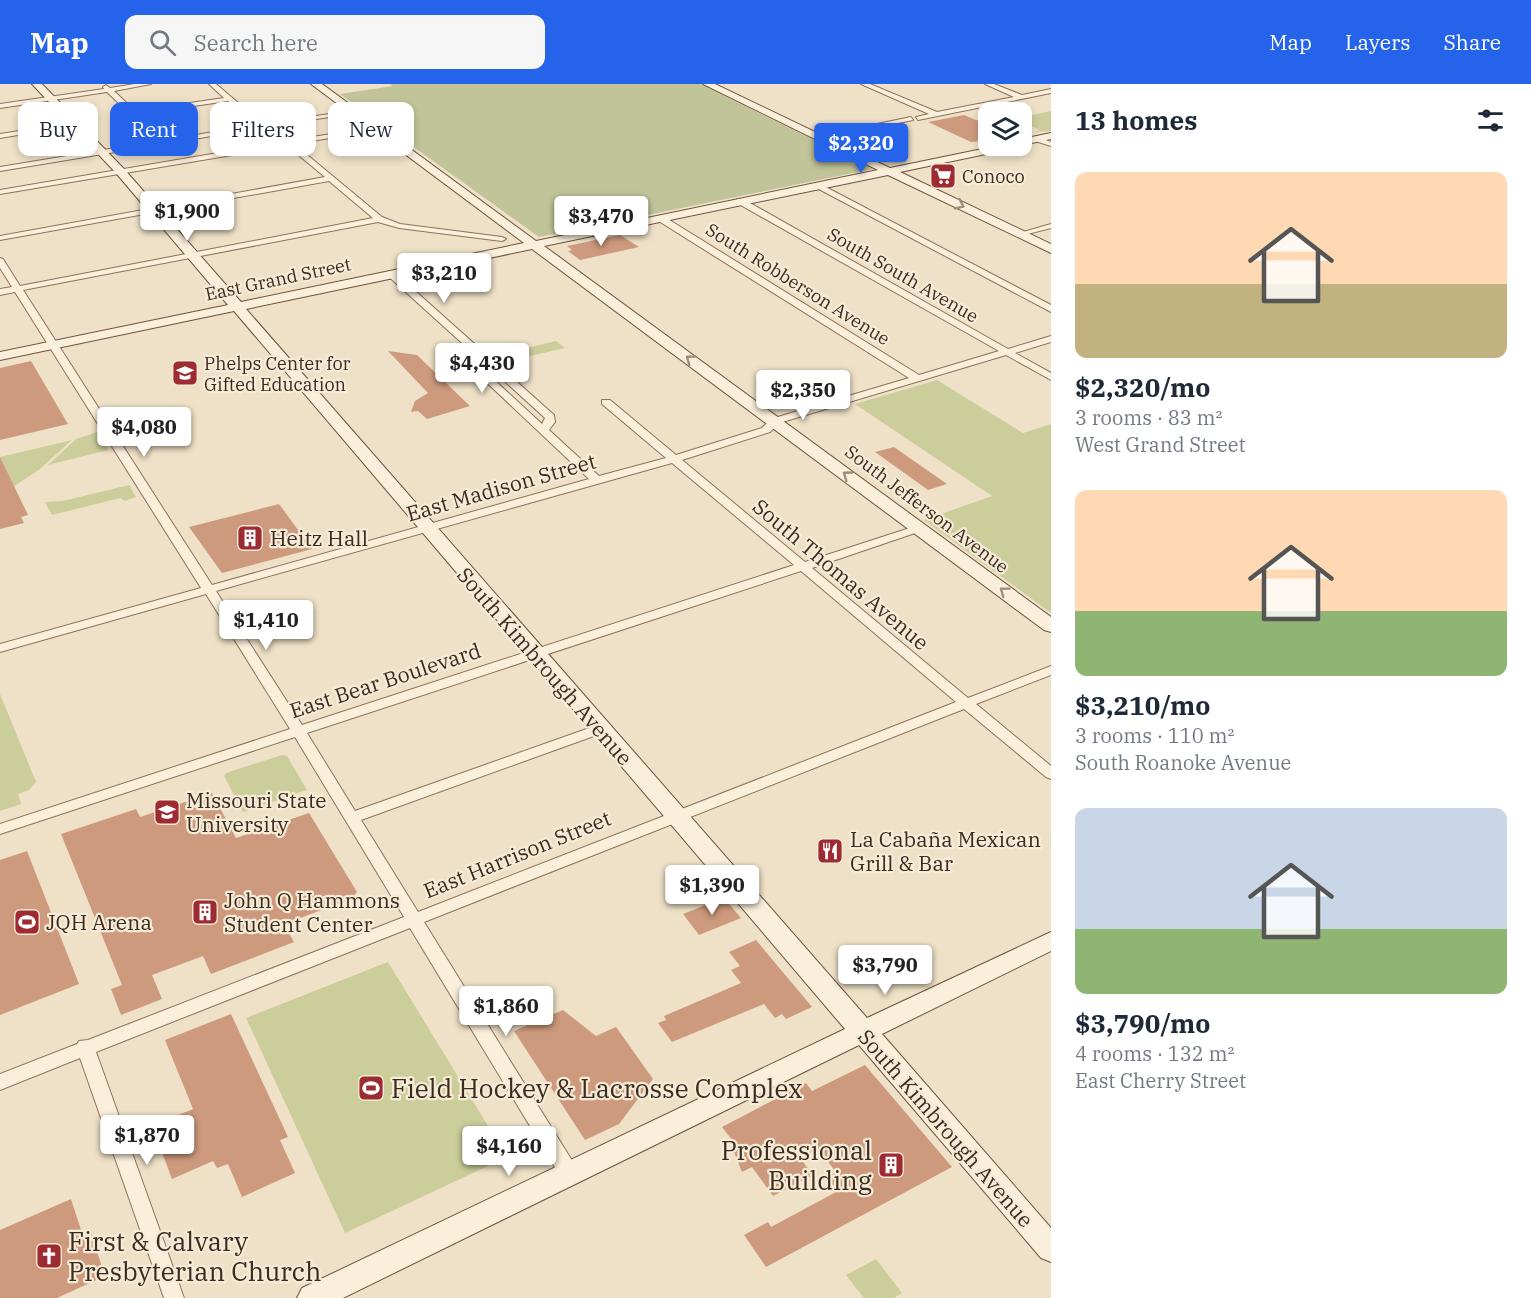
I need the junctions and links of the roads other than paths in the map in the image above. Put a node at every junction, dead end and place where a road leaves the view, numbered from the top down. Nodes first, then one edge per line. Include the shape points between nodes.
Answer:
1 (37, 84) edge
2 (148, 84) edge
3 (212, 84) edge
4 (316, 84) edge
5 (708, 84) edge
6 (864, 84) edge
7 (988, 84) edge
8 (107, 87) edge
9 (1051, 91) edge
10 (1021, 97) junction
11 (50, 98) junction
12 (229, 99) junction
13 (54, 102) edge
14 (123, 102) edge
15 (232, 102) edge
16 (341, 102) edge
17 (198, 104) edge
18 (0, 106) edge
19 (935, 114) junction
20 (18, 133) edge
21 (0, 136) edge
22 (1051, 136) edge
23 (819, 137) junction
24 (1038, 139) junction
25 (1032, 140) edge
26 (1051, 144) edge
27 (98, 147) edge
28 (978, 150) edge
29 (110, 151) edge
30 (103, 152) junction
31 (978, 153) edge
32 (414, 155) edge
33 (210, 156) edge
34 (305, 156) edge
35 (861, 157) junction
36 (935, 158) junction
37 (0, 169) edge
38 (893, 170) junction
39 (120, 171) junction
40 (331, 178) junction
41 (818, 185) junction
42 (0, 192) edge
43 (740, 201) junction
44 (153, 211) junction
45 (660, 218) junction
46 (378, 219) junction
47 (1051, 226) edge
48 (1020, 234) junction
49 (0, 238) edge
50 (502, 239) dead end
51 (535, 244) junction
52 (1051, 249) edge
53 (191, 255) junction
54 (0, 261) edge
55 (391, 274) junction
56 (17, 288) junction
57 (0, 292) edge
58 (237, 306) junction
59 (1051, 309) edge
60 (1051, 339) edge
61 (52, 345) junction
62 (478, 353) junction
63 (1006, 353) junction
64 (0, 356) edge
65 (1051, 377) edge
66 (918, 379) junction
67 (606, 402) dead end
68 (775, 421) junction
69 (542, 431) junction
70 (673, 459) junction
71 (596, 480) junction
72 (426, 528) junction
73 (920, 528) junction
74 (802, 566) junction
75 (208, 589) junction
76 (1051, 626) edge
77 (1, 648) edge
78 (534, 653) junction
79 (1051, 670) edge
80 (965, 703) junction
81 (600, 729) junction
82 (298, 730) junction
83 (1051, 774) edge
84 (675, 816) junction
85 (351, 818) junction
86 (0, 829) edge
87 (413, 919) junction
88 (1051, 941) edge
89 (862, 1031) junction
90 (86, 1046) junction
91 (0, 1082) edge
92 (569, 1173) junction
93 (1051, 1250) edge
94 (174, 1298) edge
95 (312, 1298) edge

1 - 11 main road, South Kimbrough Avenue
2 - 8 street
3 - 12 street
4 - 16 main road, South Jefferson Avenue
5 - 23 main road
6 - 19 street
7 - 10 street
8 - 11 street
8 - 14 street
9 - 10 street
10 - 19 street
11 - 13 main road, South Kimbrough Avenue
11 - 18 street
12 - 15 street
12 - 17 street
19 - 23 street
20 - 21 street
22 - 24 main road
23 - 35 main road
24 - 25 main road
24 - 26 street
27 - 30 main road, South Kimbrough Avenue
28 - 36 main road
29 - 30 street
30 - 37 street
30 - 39 main road, South Kimbrough Avenue
31 - 38 main road
32 - 51 main road, South Jefferson Avenue
33 - 39 street
34 - 40 street
35 - 36 main road via 893,163
35 - 38 main road
36 - 38 main road
38 - 41 main road, East Grand Street
38 -> 48 main road
39 - 42 street
39 - 44 main road, South Kimbrough Avenue
40 - 44 street
40 - 46 street
41 - 43 main road, East Grand Street
41 - 59 street
43 - 45 main road, East Grand Street
43 - 63 street, South South Avenue
44 - 49 street
44 - 53 main road, South Kimbrough Avenue
45 - 51 main road, East Grand Street
45 - 66 street, South Robberson Avenue
46 - 50 street via 399,226
46 - 53 street
47 - 48 street
48 - 52 main road
51 - 55 main road, East Grand Street
68 -> 51 main road, South Jefferson Avenue
53 - 56 street
53 - 58 main road, South Kimbrough Avenue
54 - 56 street
55 - 58 main road, East Grand Street
55 - 62 street
56 - 57 street
56 - 61 street
58 - 61 main road, East Grand Street
58 - 72 main road, South Kimbrough Avenue
60 - 63 street, East Madison Street
61 - 64 main road, East Grand Street
61 - 75 street
62 - 69 street via 470,362
62 - 69 street via 551,418
63 - 65 street, South South Avenue
63 - 66 street, East Madison Street
66 - 68 street, East Madison Street
67 - 70 street, South Thomas Avenue
68 - 70 street, East Madison Street via 766,430
73 -> 68 main road, South Jefferson Avenue
69 - 71 street
70 - 71 street, East Madison Street
70 - 74 street, South Thomas Avenue
71 - 72 street, East Madison Street
72 - 75 street, East Madison Street
72 - 78 main road, South Kimbrough Avenue
73 - 74 street, East Bear Boulevard
76 -> 73 main road, South Jefferson Avenue
74 - 78 street, East Bear Boulevard
74 - 80 street, South Thomas Avenue
75 - 77 street, East Madison Street
75 - 82 street
78 - 81 main road, South Kimbrough Avenue
78 - 82 street, East Bear Boulevard
79 - 80 street, East Harrison Street
80 - 83 street, South Thomas Avenue
80 - 84 street, East Harrison Street
81 - 84 main road, South Kimbrough Avenue
81 - 85 street
82 - 85 street
82 - 86 street, East Bear Boulevard
84 - 87 street, East Harrison Street
84 - 89 main road, South Kimbrough Avenue
85 - 87 street
87 - 90 street, East Harrison Street
87 - 92 street
88 - 89 main road
89 - 92 main road
89 - 93 main road, South Kimbrough Avenue
90 - 91 street, East Harrison Street
90 - 94 street
92 - 95 main road

